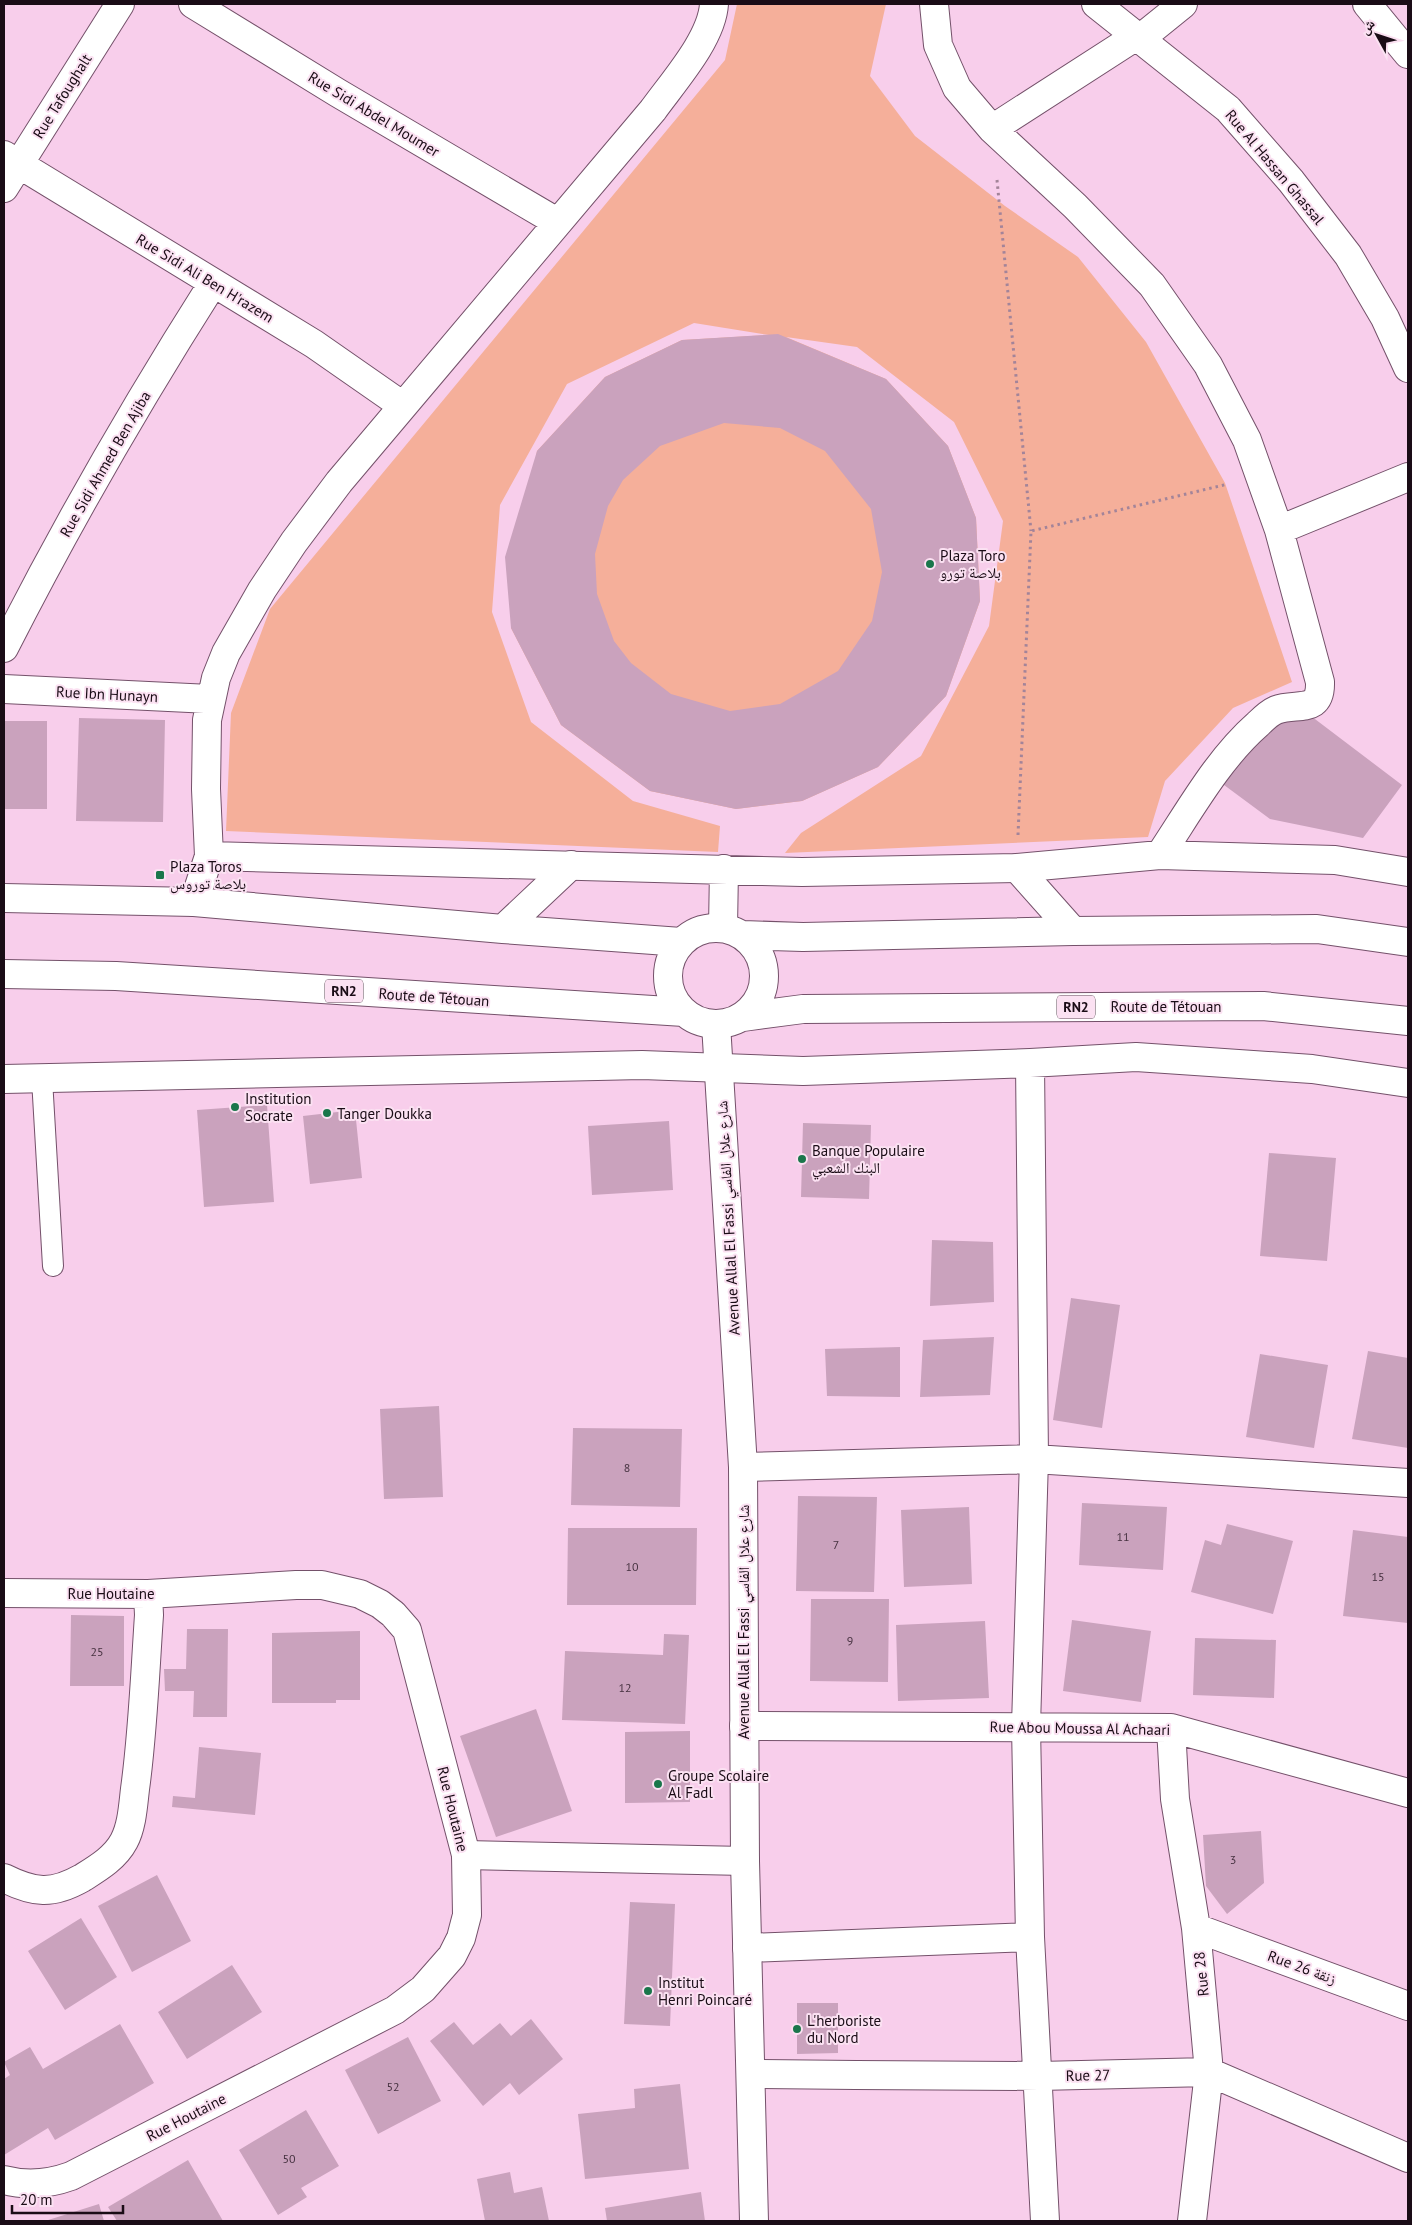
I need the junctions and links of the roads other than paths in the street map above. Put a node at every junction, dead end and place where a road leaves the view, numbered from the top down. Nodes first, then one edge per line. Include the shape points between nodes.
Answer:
1 (120, 4) edge
2 (193, 4) edge
3 (714, 4) edge
4 (934, 4) edge
5 (1096, 4) edge
6 (1183, 4) edge
7 (1367, 4) edge
8 (1140, 37) junction
9 (1408, 54) edge
10 (992, 129) junction
11 (12, 160) edge
12 (4, 188) edge
13 (557, 222) junction
14 (213, 283) junction
15 (1408, 368) edge
16 (403, 406) junction
17 (1408, 477) edge
18 (1279, 530) junction
19 (4, 648) edge
20 (4, 689) edge
21 (210, 700) junction
22 (1160, 855) junction
23 (209, 856) junction
24 (571, 865) junction
25 (1017, 868) junction
26 (724, 869) junction
27 (1408, 872) edge
28 (4, 898) edge
29 (194, 902) junction
30 (503, 929) junction
31 (733, 931) junction
32 (1073, 931) junction
33 (681, 942) junction
34 (1408, 942) edge
35 (4, 974) edge
36 (684, 1012) junction
37 (743, 1017) junction
38 (1408, 1021) edge
39 (716, 1024) junction
40 (1030, 1063) junction
41 (719, 1068) junction
42 (4, 1079) edge
43 (42, 1079) junction
44 (1408, 1083) edge
45 (53, 1266) dead end
46 (1034, 1460) junction
47 (742, 1467) junction
48 (1408, 1483) edge
49 (4, 1593) edge
50 (148, 1594) junction
51 (744, 1726) junction
52 (1026, 1726) junction
53 (1171, 1728) junction
54 (1408, 1793) edge
55 (466, 1855) junction
56 (745, 1861) junction
57 (4, 1878) edge
58 (1196, 1928) junction
59 (1030, 1938) junction
60 (747, 1948) junction
61 (1408, 2006) edge
62 (1209, 2072) junction
63 (751, 2074) junction
64 (1039, 2076) junction
65 (1408, 2158) edge
66 (4, 2180) edge
67 (754, 2221) edge
68 (1045, 2221) edge
69 (1192, 2221) edge

1 - 11 main road, Rue Tafoughalt
2 - 13 main road, Rue Sidi Abdel Moumer
3 - 13 main road via 706,32 653,110
4 - 10 main road via 938,45 957,88
5 - 8 main road, Rue Al Hassan Ghassal
6 - 8 main road
7 - 9 main road
8 - 10 main road
8 - 15 main road, Rue Al Hassan Ghassal via 1228,109 1291,180 1348,255 1385,318
10 - 18 main road via 1075,206 1152,285 1208,365 1247,440
11 - 12 main road, Rue Tafoughalt
11 - 14 main road, Rue Sidi Ali Ben H'razem
13 - 16 main road
14 - 16 main road, Rue Sidi Ali Ben H'razem via 314,344
14 - 19 main road, Rue Sidi Ahmed Ben Ajiba via 169,352 36,584
16 - 21 main road via 339,482 288,550 226,653
17 - 18 main road
18 - 22 main road via 1320,692 1312,703 1267,715 1245,735
20 - 21 main road, Rue Ibn Hunayn
21 - 23 main road via 206,745
22 - 25 main road
22 - 27 main road via 1335,860
23 - 24 main road
23 - 29 main road
24 - 26 main road
24 - 30 main road
25 - 26 main road via 802,872
25 - 32 main road
26 - 31 main road
28 - 29 main road
29 - 30 main road
30 - 33 main road
31 - 32 main road via 802,937
31 - 33 main road via 708,929
31 - 37 main road via 756,948 762,966 762,985 755,1003
32 - 34 main road via 1318,929
33 - 36 main road via 672,955 668,986
35 - 36 main road, Route de Tétouan / RN2 via 116,976
36 - 39 main road, RN2
37 - 38 main road, Route de Tétouan / RN2 via 803,1009 1263,1006
37 - 39 main road, RN2
39 - 41 main road, Avenue Allal El Fassi شارع علال الفاسي
40 - 41 main road via 803,1071
40 - 44 main road via 1136,1057 1312,1069
40 - 46 main road
41 - 43 main road via 642,1064
41 - 47 main road, Avenue Allal El Fassi شارع علال الفاسي
42 - 43 main road
43 - 45 lane
46 - 47 main road
46 - 48 main road
46 - 52 main road
47 - 51 main road, Avenue Allal El Fassi شارع علال الفاسي
49 - 50 main road, Rue Houtaine
50 - 55 main road, Rue Houtaine via 322,1585 360,1594 393,1614 406,1630
50 - 57 main road via 140,1754 129,1827 124,1840 111,1858 96,1870 51,1890 26,1888
51 - 52 main road, Rue Abou Moussa Al Achaari
51 - 56 main road, Avenue Allal El Fassi شارع علال الفاسي
52 - 53 main road, Rue Abou Moussa Al Achaari
52 - 59 main road
53 - 54 main road, Rue Abou Moussa Al Achaari
53 - 58 main road, Rue 28 via 1174,1799
55 - 56 main road
55 - 66 main road, Rue Houtaine via 466,1915 461,1938 452,1956 423,1989 395,2010 71,2176 52,2183
56 - 60 main road, Avenue Allal El Fassi شارع علال الفاسي
58 - 61 main road, Rue 26 زنقة
58 - 62 main road, Rue 28
59 - 60 main road
59 - 64 main road
60 - 63 main road, Avenue Allal El Fassi شارع علال الفاسي
62 - 64 main road, Rue 27
62 - 65 main road, Rue 27
62 - 69 main road, Rue 28
63 - 64 main road, Rue 27
63 - 67 main road, Avenue Allal El Fassi شارع علال الفاسي
64 - 68 main road

